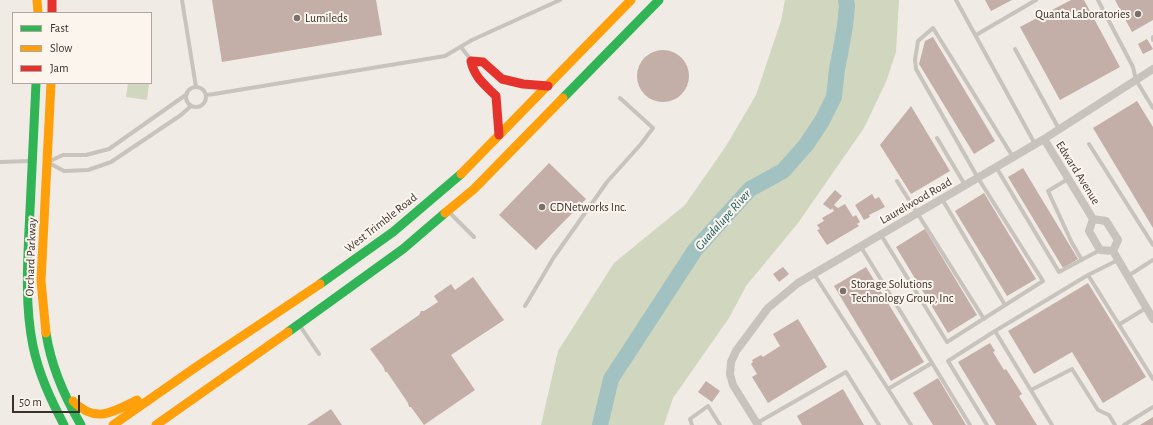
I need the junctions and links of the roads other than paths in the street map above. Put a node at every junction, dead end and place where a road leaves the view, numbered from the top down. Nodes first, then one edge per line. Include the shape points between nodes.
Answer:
1 (37, 0) edge
2 (52, 0) edge
3 (182, 0) edge
4 (560, 0) edge
5 (631, 0) edge
6 (659, 0) edge
7 (956, 0) edge
8 (1036, 0) edge
9 (1098, 0) edge
10 (38, 12) edge
11 (52, 12) edge
12 (976, 35) junction
13 (461, 47) junction
14 (1015, 49) dead end
15 (471, 60) junction
16 (1153, 69) edge
17 (495, 72) junction
18 (1136, 80) junction
19 (36, 84) edge
20 (51, 84) edge
21 (484, 84) junction
22 (548, 86) junction
23 (196, 87) junction
24 (187, 94) junction
25 (206, 95) junction
26 (620, 98) dead end
27 (191, 106) junction
28 (1153, 108) edge
29 (1059, 130) junction
30 (500, 135) junction
31 (937, 138) dead end
32 (1044, 139) junction
33 (1035, 144) junction
34 (1089, 144) dead end
35 (1013, 157) junction
36 (32, 161) junction
37 (0, 162) edge
38 (47, 162) junction
39 (996, 167) junction
40 (978, 178) junction
41 (1068, 179) junction
42 (897, 181) dead end
43 (966, 185) junction
44 (942, 199) junction
45 (448, 212) junction
46 (918, 213) junction
47 (1093, 219) junction
48 (881, 235) junction
49 (474, 237) dead end
50 (1153, 245) edge
51 (861, 247) junction
52 (1100, 250) junction
53 (1114, 252) junction
54 (1082, 260) junction
55 (1118, 260) junction
56 (1153, 260) edge
57 (814, 274) junction
58 (1088, 275) junction
59 (1127, 276) junction
60 (1005, 305) junction
61 (525, 306) dead end
62 (1146, 308) junction
63 (984, 319) junction
64 (1153, 319) edge
65 (298, 324) junction
66 (1120, 324) junction
67 (995, 332) junction
68 (319, 354) dead end
69 (932, 363) junction
70 (1153, 379) edge
71 (177, 380) junction
72 (59, 382) junction
73 (888, 389) junction
74 (1030, 390) junction
75 (1153, 407) edge
76 (56, 413) junction
77 (757, 424) edge
78 (56, 425) edge
79 (64, 425) edge
80 (81, 425) edge
81 (113, 425) edge
82 (156, 425) edge
83 (692, 425) edge
84 (720, 425) edge
85 (878, 425) edge
86 (911, 425) edge
87 (970, 425) edge
88 (987, 425) edge
89 (1052, 425) edge
90 (1115, 425) edge
91 (1124, 425) edge

1 - 10 main road
2 - 11 main road
3 - 23 lane
4 - 13 lane
5 - 22 main road, West Trimble Road
6 - 45 main road via 511,152
7 - 12 lane
8 - 12 lane
9 - 18 lane via 1133,67
12 - 33 lane
13 - 15 lane
13 - 25 lane via 445,56
14 - 29 lane
15 - 17 main road via 483,62
15 - 21 main road via 473,70
16 - 18 street, Laurelwood Road
17 - 21 main road
17 - 22 main road via 502,79
18 - 28 lane
18 - 29 street, Laurelwood Road
19 - 36 main road, Orchard Parkway
20 - 38 main road, Orchard Parkway
21 - 30 main road via 496,96
22 - 30 main road, West Trimble Road
23 - 24 lane
23 - 25 lane via 202,89
24 - 27 lane via 187,101
24 - 38 lane via 109,149 86,156 63,155
25 - 27 lane via 204,105 198,108
26 - 61 lane via 653,128 607,182 554,257
27 - 38 lane via 110,162 88,170 64,171
29 - 32 street, Laurelwood Road
30 - 71 main road, West Trimble Road via 393,232 315,288
31 - 43 lane
32 - 33 street, Laurelwood Road
32 - 41 street, Edward Avenue
33 - 35 street, Laurelwood Road
34 - 50 lane
35 - 39 street, Laurelwood Road
35 - 40 lane via 933,28 918,41 916,69
36 - 37 lane
36 - 38 street
36 - 76 main road, Orchard Parkway via 28,318 36,360
38 - 72 main road, Orchard Parkway via 41,280 42,310 45,334
39 - 40 street, Laurelwood Road
39 - 54 lane via 1060,272
40 - 43 street, Laurelwood Road
40 - 60 lane via 1043,282
41 - 47 street, Edward Avenue
41 - 54 lane via 1048,191
42 - 46 lane
43 - 44 street, Laurelwood Road
44 - 46 street, Laurelwood Road
44 - 60 lane
45 - 49 lane
45 - 65 main road via 346,292
46 - 48 street, Laurelwood Road
46 - 63 lane
47 - 52 street, Edward Avenue via 1090,230
47 - 53 street, Edward Avenue via 1106,221 1118,240
48 - 51 street, Laurelwood Road
48 - 63 lane via 947,342
51 - 57 street, Laurelwood Road
51 - 69 lane
52 - 53 street
52 - 54 lane
53 - 55 street, Edward Avenue
55 - 58 lane
55 - 59 street, Edward Avenue
56 - 59 lane
57 - 73 lane
57 - 77 street, Laurelwood Road via 768,308 736,351 731,362 730,374 733,385
58 - 66 lane
58 - 67 lane
59 - 62 street, Edward Avenue
60 - 63 lane
62 - 64 street, Edward Avenue
62 - 66 lane
65 - 68 lane
65 - 82 main road
66 - 70 lane
67 - 74 lane
67 - 88 lane via 948,361
69 - 73 lane
69 - 87 lane
71 - 72 main road via 104,416 95,417 78,410
71 - 81 main road, West Trimble Road
72 - 80 main road, Orchard Parkway
73 - 86 lane
74 - 89 lane
74 - 90 lane via 1072,369 1098,410 1109,415
75 - 91 lane
76 - 78 main road
76 - 79 main road, Orchard Parkway
77 - 85 lane via 846,372
83 - 84 lane via 690,419 708,406

